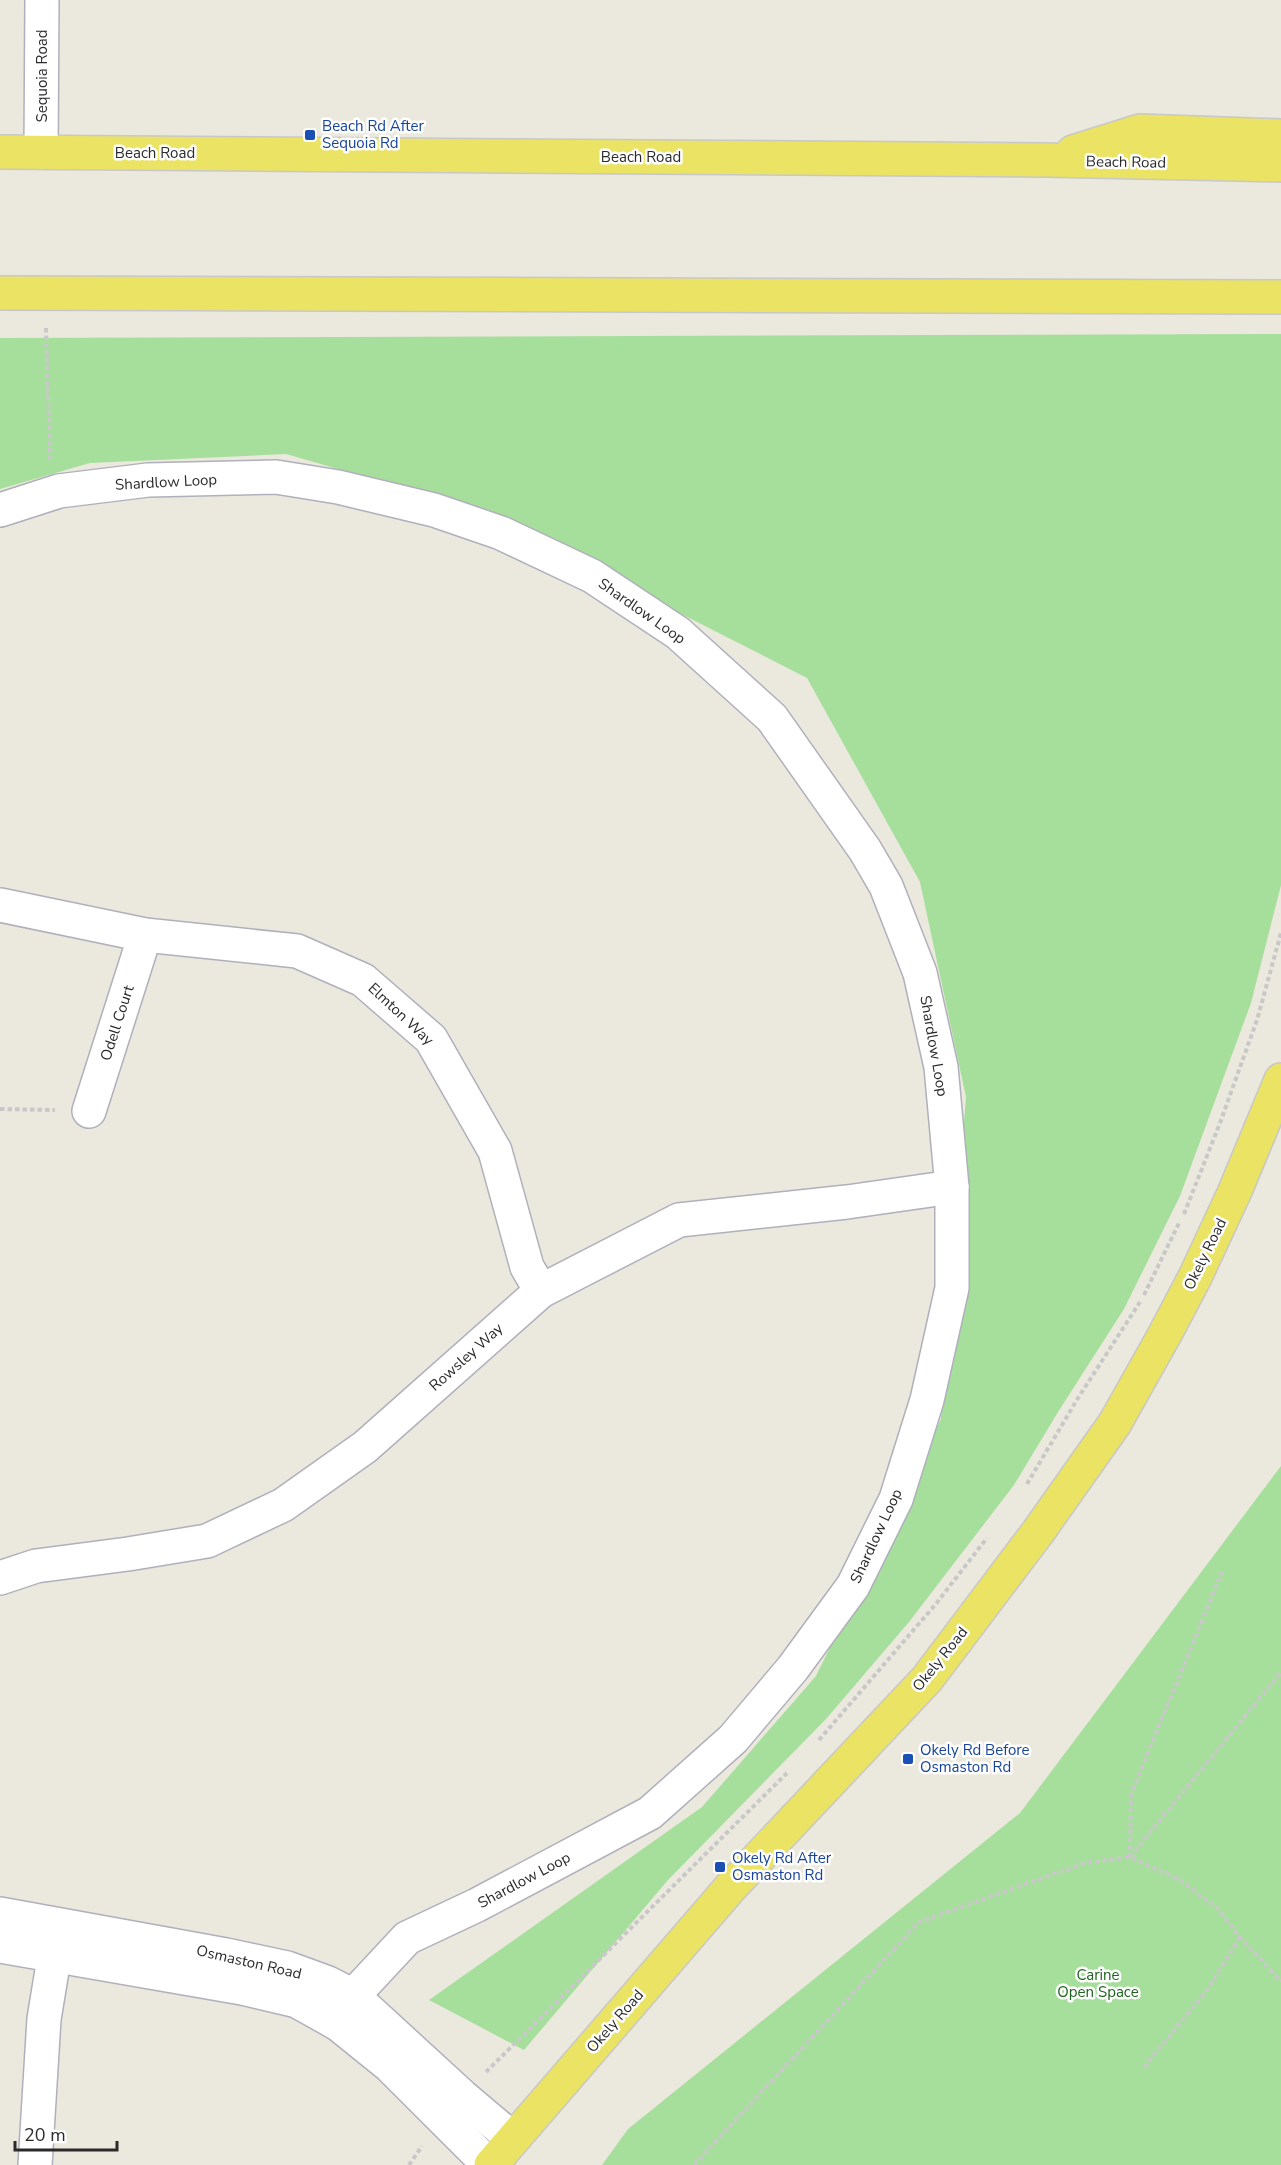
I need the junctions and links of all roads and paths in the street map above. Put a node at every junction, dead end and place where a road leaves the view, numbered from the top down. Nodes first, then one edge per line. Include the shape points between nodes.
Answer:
1 (42, 0) edge
2 (1281, 136) edge
3 (41, 152) junction
4 (0, 153) edge
5 (1046, 160) junction
6 (1281, 165) edge
7 (0, 293) edge
8 (1281, 297) edge
9 (46, 328) dead end
10 (51, 493) junction
11 (0, 510) edge
12 (0, 905) edge
13 (1281, 933) edge
14 (145, 935) junction
15 (1281, 1080) edge
16 (0, 1109) edge
17 (89, 1111) joint
18 (952, 1187) junction
19 (541, 1291) junction
20 (1026, 1486) dead end
21 (992, 1532) dead end
22 (1222, 1572) dead end
23 (0, 1578) edge
24 (1281, 1672) edge
25 (814, 1746) dead end
26 (790, 1771) dead end
27 (1130, 1857) junction
28 (0, 1914) edge
29 (60, 1924) junction
30 (1240, 1937) junction
31 (0, 1946) edge
32 (55, 1956) junction
33 (1281, 1981) edge
34 (353, 1996) junction
35 (338, 2024) junction
36 (1144, 2067) dead end
37 (453, 2107) junction
38 (513, 2139) junction
39 (35, 2165) edge
40 (409, 2165) edge
41 (490, 2165) edge
42 (694, 2165) edge

1 - 3 street, Sequoia Road
2 - 5 main road via 1140,131
3 - 4 main road, Beach Road
3 - 5 main road, Beach Road
5 - 6 main road, Beach Road
7 - 8 main road
9 - 10 path
10 - 11 street, Shardlow Loop
10 - 18 street, Shardlow Loop via 148,480 223,478 276,477 338,486 434,510 501,533 592,576 678,633 772,718 886,886 920,973 941,1067
12 - 14 street, Elmton Way
13 - 20 path via 1257,1020 1183,1215 1140,1302
14 - 17 street, Odell Court
14 - 19 street, Elmton Way via 297,951 363,980 432,1039 495,1151 527,1267
15 - 38 main road, Okely Road via 1235,1191 1165,1334 1115,1423 1038,1532 927,1678 730,1888
16 - 17 path
18 - 19 street, Rowsley Way via 679,1220
18 - 34 street, Shardlow Loop via 952,1288 927,1400 896,1499 853,1586 806,1650 733,1739 650,1814 407,1938
19 - 23 street, Rowsley Way via 365,1447 283,1505 207,1541 36,1566
21 - 25 path
22 - 27 path via 1131,1794
24 - 27 path
26 - 37 path
27 - 30 path via 1180,1880 1218,1909
27 - 42 path via 1084,1863 919,1922
28 - 29 street, Osmaston Road
29 - 32 street
29 - 34 street, Osmaston Road via 287,1968
30 - 33 path
30 - 36 path via 1208,1989
31 - 32 street, Osmaston Road
32 - 35 street, Osmaston Road via 297,2001
32 - 39 street via 44,2019
34 - 35 street, Shardlow Loop
34 - 37 street, Osmaston Road
35 - 37 street, Osmaston Road via 390,2066
37 - 38 street, Osmaston Road
37 - 40 path
37 - 41 street, Osmaston Road
38 - 41 main road, Okely Road

